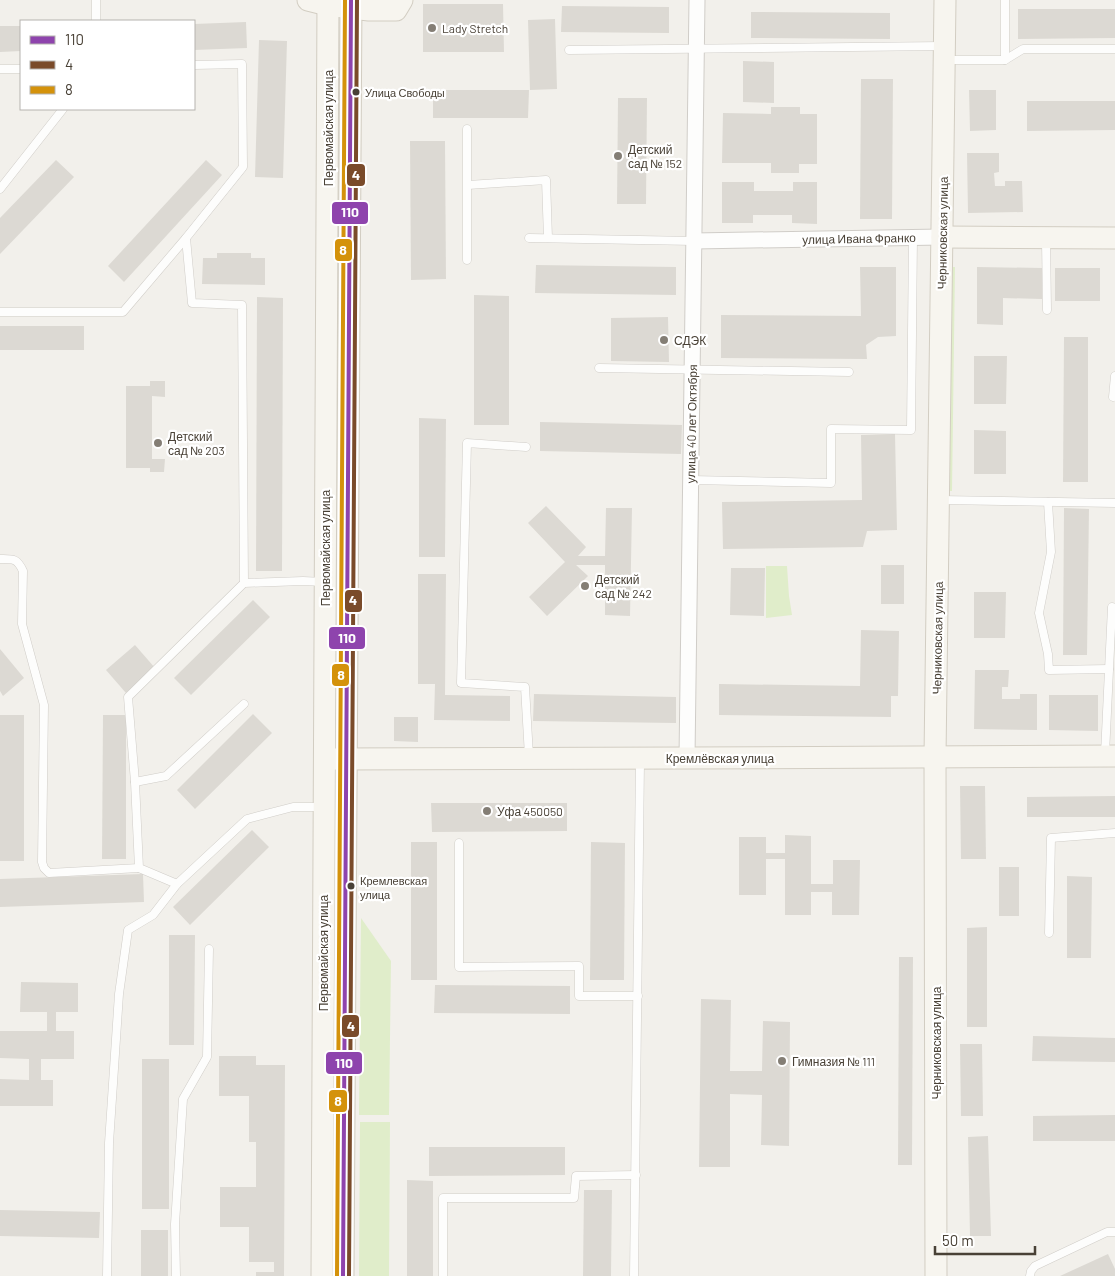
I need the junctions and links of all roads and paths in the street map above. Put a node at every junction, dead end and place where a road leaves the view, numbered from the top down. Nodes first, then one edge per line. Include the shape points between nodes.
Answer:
1 (96, 0) edge
2 (402, 0) edge
3 (697, 0) edge
4 (945, 0) edge
5 (1005, 0) edge
6 (322, 2) edge
7 (351, 4) edge
8 (96, 20) edge
9 (696, 48) junction
10 (1115, 49) edge
11 (570, 50) dead end
12 (945, 53) junction
13 (1005, 60) junction
14 (195, 65) edge
15 (0, 69) edge
16 (20, 69) edge
17 (61, 110) edge
18 (467, 129) dead end
19 (468, 185) junction
20 (0, 189) edge
21 (913, 237) junction
22 (942, 237) junction
23 (186, 238) junction
24 (529, 238) dead end
25 (548, 238) junction
26 (1046, 238) junction
27 (1115, 238) edge
28 (694, 241) junction
29 (467, 260) dead end
30 (1047, 310) dead end
31 (0, 312) edge
32 (599, 368) dead end
33 (692, 370) junction
34 (849, 372) dead end
35 (1115, 376) edge
36 (1113, 397) dead end
37 (526, 447) dead end
38 (691, 480) junction
39 (939, 500) junction
40 (1048, 502) junction
41 (1115, 503) edge
42 (0, 559) edge
43 (325, 582) junction
44 (244, 583) junction
45 (1112, 607) dead end
46 (1108, 669) junction
47 (244, 704) dead end
48 (1110, 756) edge
49 (936, 757) junction
50 (529, 758) junction
51 (640, 758) junction
52 (687, 758) junction
53 (324, 759) junction
54 (346, 759) junction
55 (135, 782) junction
56 (324, 808) junction
57 (1115, 833) edge
58 (459, 843) dead end
59 (139, 868) junction
60 (178, 884) junction
61 (1049, 933) dead end
62 (209, 949) dead end
63 (638, 996) junction
64 (636, 1175) junction
65 (1115, 1232) edge
66 (107, 1276) edge
67 (176, 1276) edge
68 (322, 1276) edge
69 (343, 1276) edge
70 (443, 1276) edge
71 (634, 1276) edge
72 (936, 1276) edge
73 (1030, 1276) edge

1 - 8 lane
2 - 7 main road via 396,10 369,10
3 - 9 street, улица 40 лет Октября
4 - 12 main road, Черниковская улица
5 - 13 lane
6 - 7 main road
6 - 43 main road, Первомайская улица
7 - 54 main road, Первомайская улица
9 - 11 lane
9 - 12 lane
9 - 28 street, улица 40 лет Октября
10 - 13 lane via 1023,50
12 - 13 lane
12 - 22 main road, Черниковская улица
14 - 23 lane via 242,64 243,167
15 - 16 lane
17 - 20 lane
18 - 19 lane
19 - 25 lane via 546,180
19 - 29 lane
21 - 22 street, улица Ивана Франко
21 - 28 street, улица Ивана Франко
21 - 38 lane via 911,430 831,429 831,483
22 - 26 main road, улица Ивана Франко
22 - 39 main road, Черниковская улица
23 - 31 lane via 123,312
23 - 44 lane via 192,303 242,305
24 - 25 lane
25 - 28 lane
26 - 27 main road, улица Ивана Франко
26 - 30 lane
28 - 33 street, улица 40 лет Октября
32 - 33 lane
33 - 34 lane
33 - 38 street, улица 40 лет Октября
35 - 36 lane
37 - 50 lane via 467,443 461,683 525,686
38 - 52 street, улица 40 лет Октября
39 - 40 lane
39 - 49 main road, Черниковская улица
40 - 41 lane
40 - 46 lane via 1051,552 1039,613 1049,670
42 - 59 lane via 14,560 23,571 22,624 44,705 44,868 49,873
43 - 44 lane
43 - 53 main road, Первомайская улица
44 - 55 lane via 128,697
45 - 46 lane
46 - 48 lane
47 - 55 lane via 166,776
48 - 49 main road, Кремлёвская улица
49 - 52 main road, Кремлёвская улица
49 - 72 main road, Черниковская улица
50 - 51 main road, Кремлёвская улица
50 - 54 main road, Кремлёвская улица
51 - 52 main road, Кремлёвская улица
51 - 63 lane
53 - 54 main road, Кремлёвская улица
53 - 56 main road, Первомайская улица
54 - 69 main road, Первомайская улица
55 - 59 lane
56 - 60 lane via 293,807 247,819
56 - 68 main road, Первомайская улица
57 - 61 lane via 1051,838
58 - 63 lane via 459,967 579,966 579,996
59 - 60 lane
60 - 66 lane via 153,915 128,930 119,994 110,1143
62 - 67 lane via 207,1057 183,1100
63 - 64 lane
64 - 70 lane via 576,1176 574,1198 443,1198
64 - 71 lane
65 - 73 lane via 1107,1232 1035,1266

